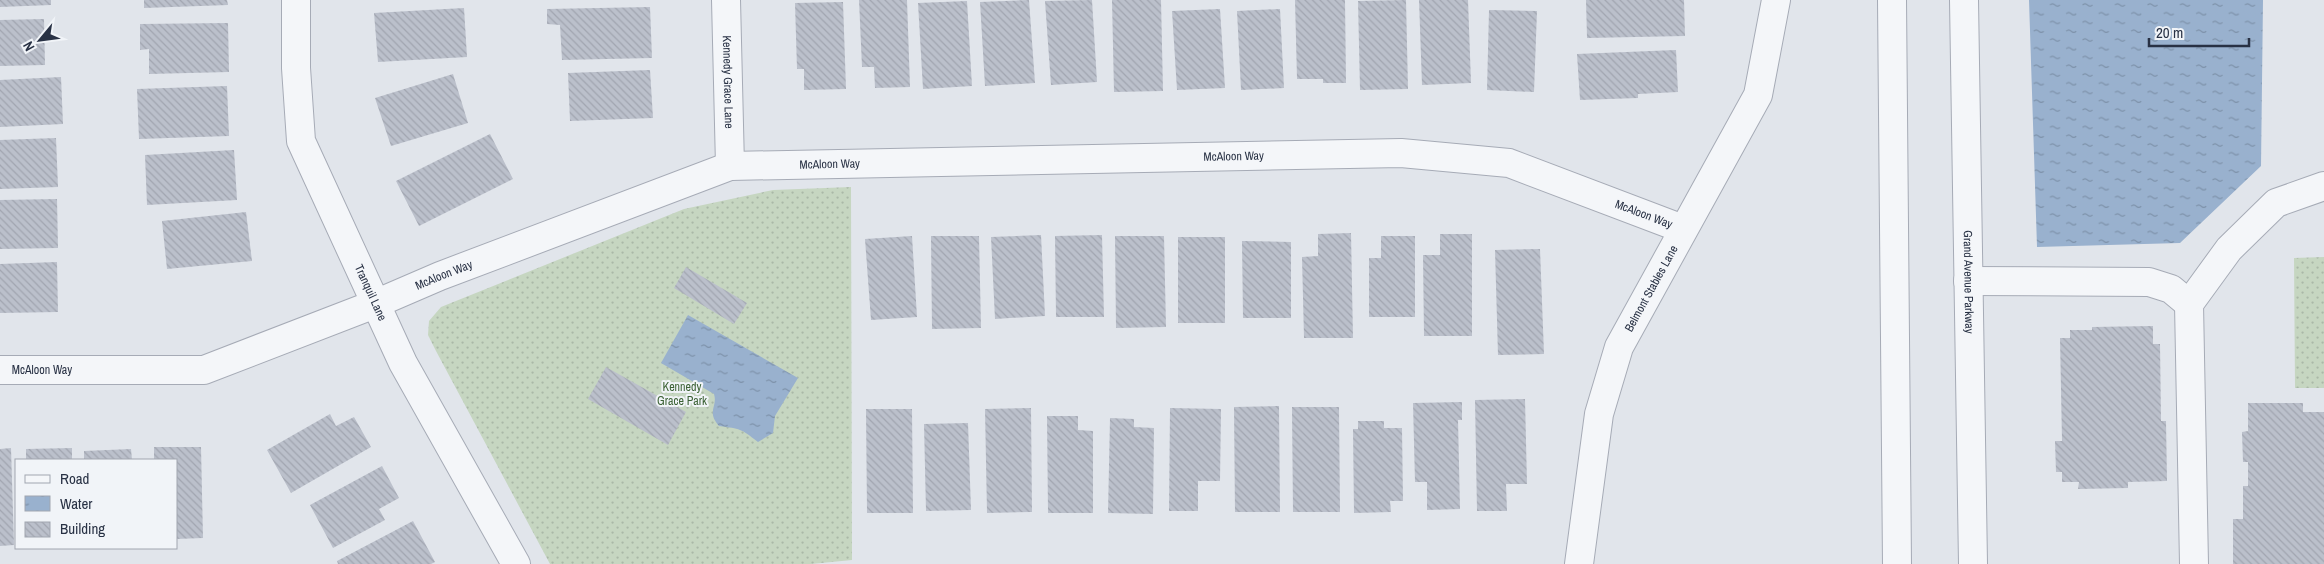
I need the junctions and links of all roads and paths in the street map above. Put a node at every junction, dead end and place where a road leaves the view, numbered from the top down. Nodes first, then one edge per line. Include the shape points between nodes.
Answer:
1 (296, 0) edge
2 (726, 0) edge
3 (1776, 0) edge
4 (1892, 0) edge
5 (1964, 0) edge
6 (730, 166) junction
7 (2324, 186) edge
8 (1683, 229) junction
9 (1968, 281) junction
10 (375, 304) junction
11 (2189, 304) junction
12 (0, 370) edge
13 (516, 564) edge
14 (1579, 564) edge
15 (1897, 564) edge
16 (1973, 564) edge
17 (2194, 564) edge

1 - 10 street, Tranquil Lane via 296,68 302,142
2 - 6 street, Kennedy Grace Lane
3 - 8 street, Belmont Stables Lane via 1758,96
4 - 15 street
5 - 9 street, Grand Avenue Parkway
6 - 8 street, McAloon Way via 1401,153 1509,163
6 - 10 street, McAloon Way via 440,276
7 - 11 street via 2276,203 2229,250
8 - 14 street, Belmont Stables Lane via 1620,347 1612,372 1599,414
9 - 11 street via 2149,282 2171,289
9 - 16 street, Grand Avenue Parkway
10 - 12 street, McAloon Way via 204,370
10 - 13 street, Tranquil Lane via 403,364
11 - 17 street

